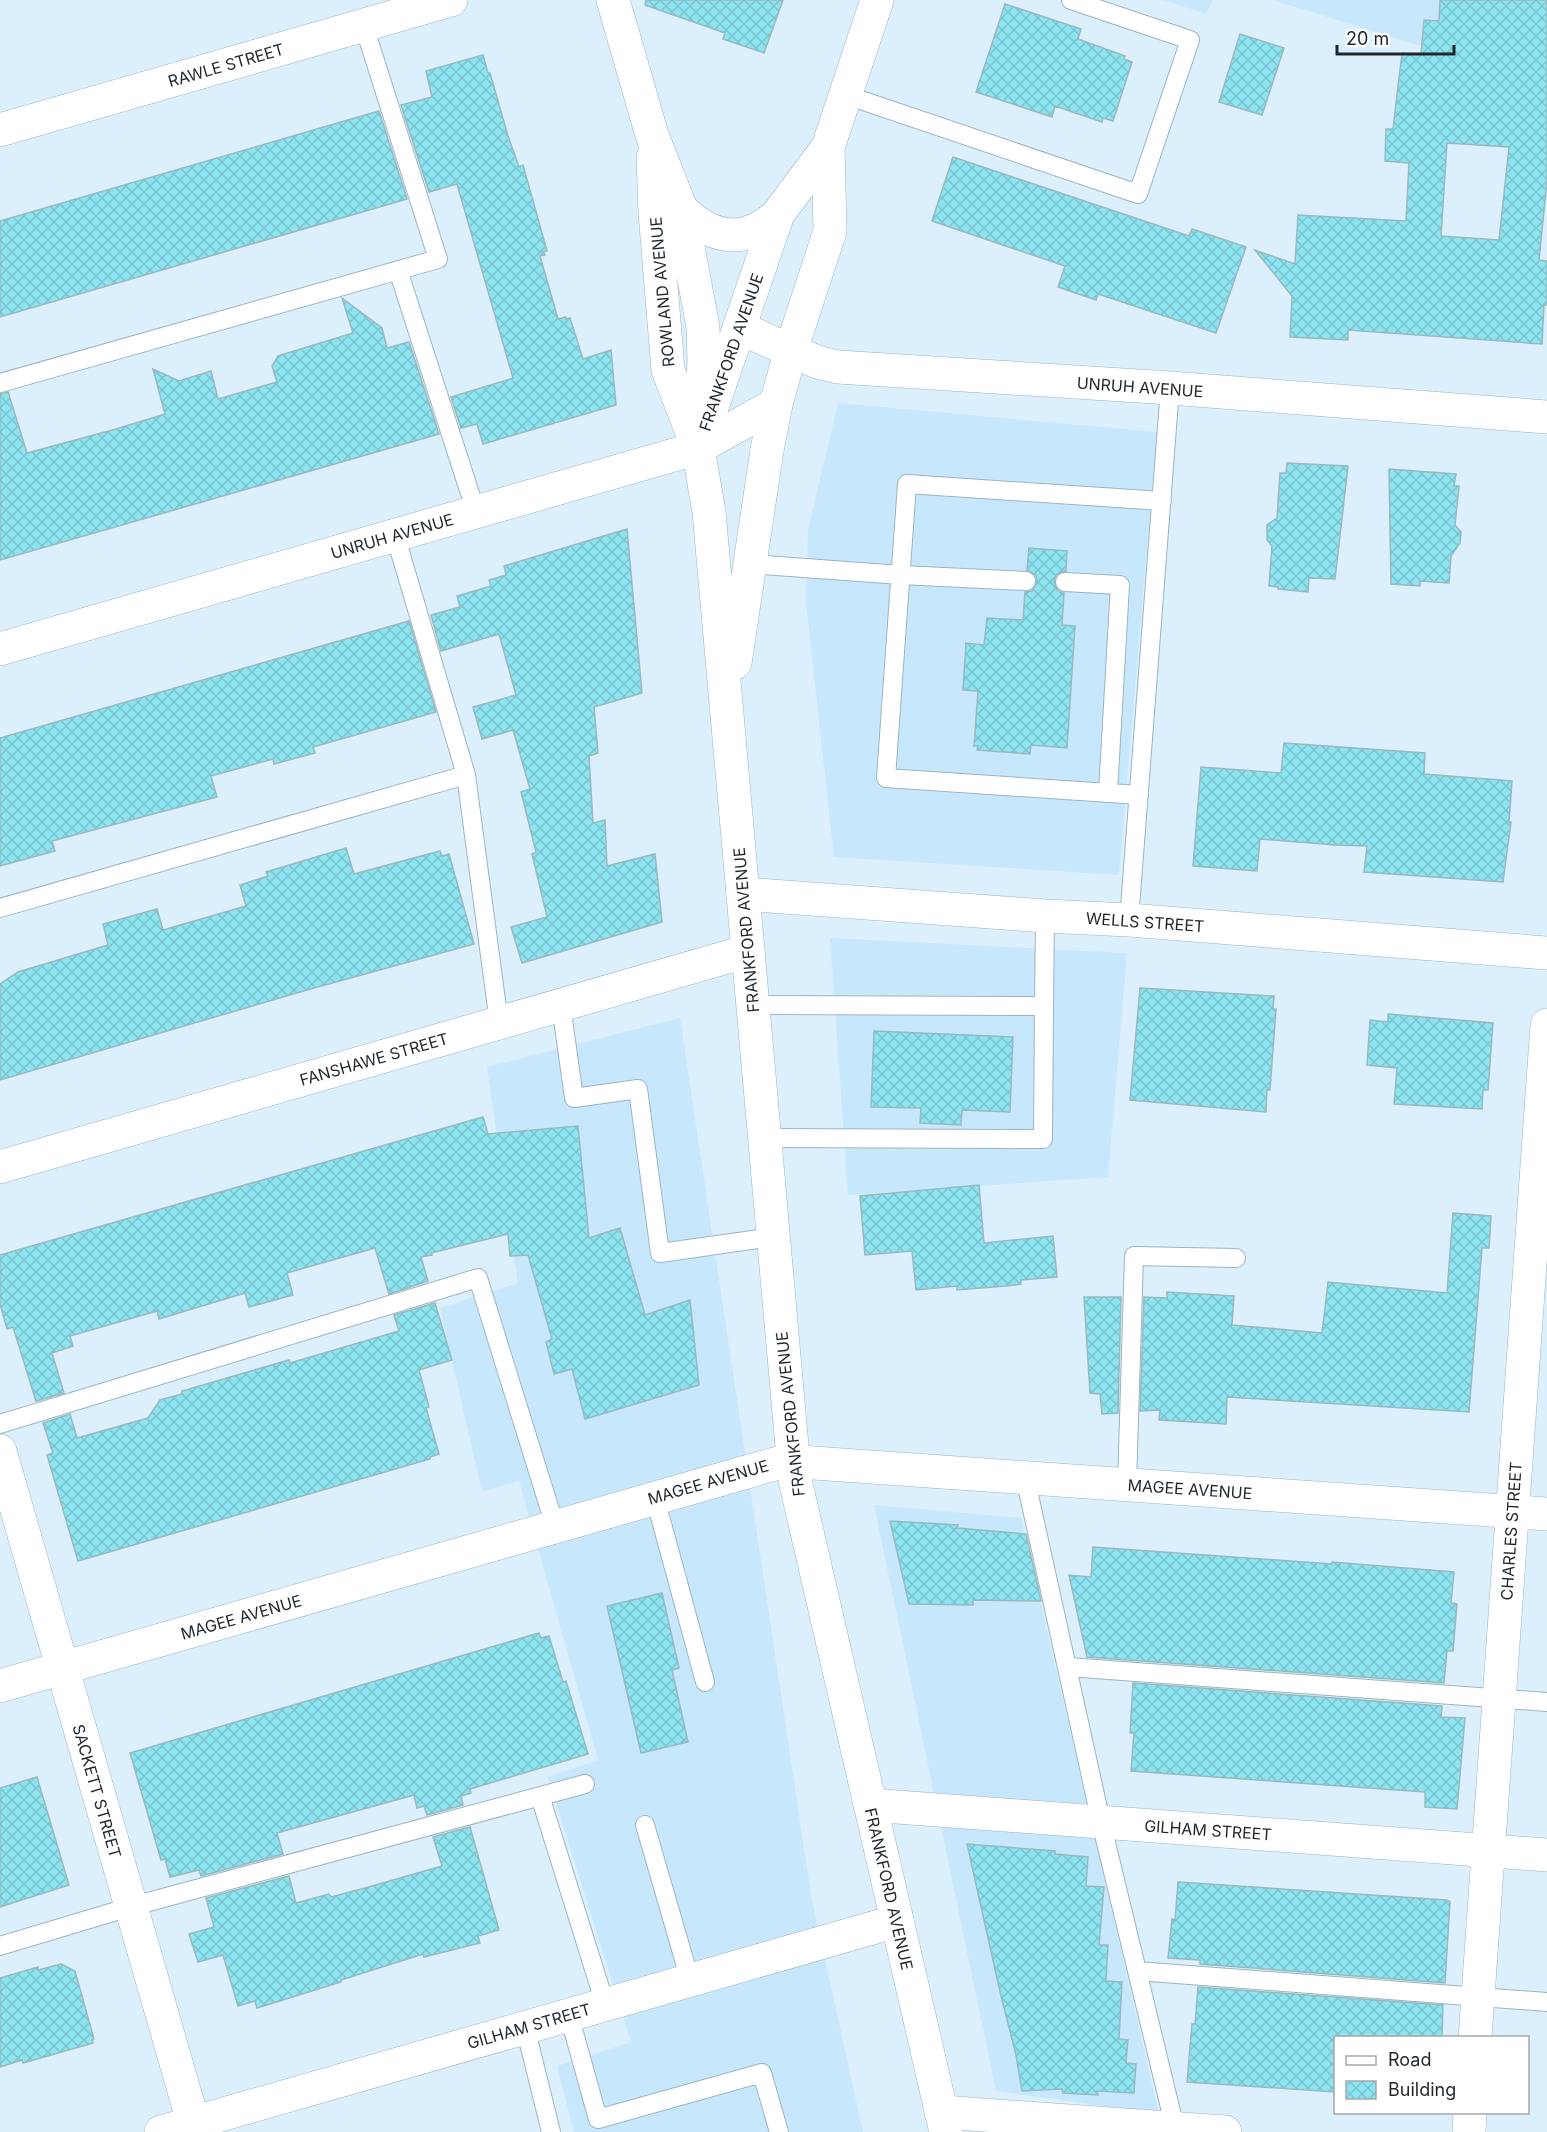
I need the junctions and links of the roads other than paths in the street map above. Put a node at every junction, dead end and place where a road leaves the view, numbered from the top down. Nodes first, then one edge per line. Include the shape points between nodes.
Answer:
1 (451, 0) edge
2 (613, 0) edge
3 (877, 0) edge
4 (1071, 0) edge
5 (363, 26) junction
6 (846, 95) junction
7 (0, 130) edge
8 (652, 135) junction
9 (828, 147) junction
10 (681, 209) junction
11 (778, 214) junction
12 (398, 270) junction
13 (740, 328) junction
14 (790, 350) junction
15 (0, 383) edge
16 (1170, 388) junction
17 (776, 404) junction
18 (1547, 417) edge
19 (698, 448) junction
20 (1162, 501) junction
21 (476, 512) junction
22 (395, 535) junction
23 (750, 564) junction
24 (901, 575) junction
25 (1026, 581) dead end
26 (1065, 582) dead end
27 (0, 649) edge
28 (727, 718) junction
29 (466, 775) junction
30 (1108, 792) junction
31 (1139, 795) junction
32 (743, 894) junction
33 (0, 908) edge
34 (1045, 916) junction
35 (1129, 920) junction
36 (748, 951) junction
37 (1547, 953) edge
38 (561, 1005) junction
39 (752, 1005) junction
40 (1044, 1006) junction
41 (499, 1023) junction
42 (1547, 1025) edge
43 (765, 1138) junction
44 (0, 1167) edge
45 (773, 1237) junction
46 (1236, 1258) dead end
47 (0, 1424) edge
48 (0, 1450) edge
49 (793, 1460) junction
50 (1025, 1477) junction
51 (1127, 1484) junction
52 (655, 1498) junction
53 (1513, 1512) junction
54 (1547, 1514) edge
55 (555, 1526) junction
56 (1068, 1667) junction
57 (62, 1668) junction
58 (705, 1682) dead end
59 (0, 1686) edge
60 (1500, 1699) junction
61 (1547, 1702) edge
62 (585, 1784) dead end
63 (540, 1796) junction
64 (870, 1805) junction
65 (1101, 1822) junction
66 (645, 1825) dead end
67 (1489, 1850) junction
68 (1547, 1855) edge
69 (130, 1907) junction
70 (897, 1921) junction
71 (0, 1946) edge
72 (1137, 1971) junction
73 (690, 1980) junction
74 (1478, 1996) junction
75 (1547, 2002) edge
76 (605, 2004) junction
77 (569, 2014) junction
78 (525, 2027) junction
79 (1475, 2036) edge
80 (1470, 2114) edge
81 (943, 2122) edge
82 (195, 2127) edge
83 (1176, 2130) edge
84 (161, 2132) edge
85 (550, 2132) edge
86 (779, 2132) edge
87 (1225, 2132) edge
88 (1468, 2132) edge

1 - 5 street, RAWLE STREET
2 - 8 street, ROWLAND AVENUE
3 - 6 street, FRANKFORD AVENUE
4 - 6 lane via 1190,40 1138,194
5 - 7 street, RAWLE STREET
5 - 12 lane via 438,259
6 - 9 street, FRANKFORD AVENUE
8 - 10 street, ROWLAND AVENUE
8 - 19 street, ROWLAND AVENUE via 668,370
9 - 11 street, FRANKFORD AVENUE
9 - 14 street, FRANKFORD AVENUE via 830,231
10 - 11 street via 704,228 744,235 767,225
10 - 19 street, ROWLAND AVENUE via 703,327
11 - 13 street, FRANKFORD AVENUE
12 - 15 lane
12 - 21 lane
13 - 14 street, UNRUH AVENUE
13 - 19 street, FRANKFORD AVENUE
14 - 16 street, UNRUH AVENUE via 838,367
14 - 17 street, FRANKFORD AVENUE
16 - 18 street, UNRUH AVENUE
16 - 20 lane
17 - 19 street, UNRUH AVENUE
17 - 23 street, FRANKFORD AVENUE
19 - 21 street, UNRUH AVENUE
19 - 28 street, FRANKFORD AVENUE via 709,512
20 - 24 lane via 907,484
20 - 31 lane
21 - 22 street, UNRUH AVENUE
22 - 27 street, UNRUH AVENUE
22 - 29 lane
23 - 24 lane
23 - 28 street, FRANKFORD AVENUE
24 - 25 lane
24 - 30 lane via 886,778
26 - 30 lane via 1120,585
28 - 32 street, FRANKFORD AVENUE
29 - 33 lane
29 - 41 lane
30 - 31 lane
31 - 35 lane
32 - 34 street, WELLS STREET
32 - 36 street, FRANKFORD AVENUE
34 - 35 street, WELLS STREET
34 - 40 lane
35 - 37 street, WELLS STREET
36 - 38 street, FANSHAWE STREET
36 - 39 street, FRANKFORD AVENUE
38 - 41 street, FANSHAWE STREET
38 - 45 lane via 574,1098 638,1089 660,1253
39 - 40 lane
39 - 43 street, FRANKFORD AVENUE
40 - 43 lane via 1043,1139
41 - 44 street, FANSHAWE STREET
42 - 53 street, CHARLES STREET
43 - 45 street, FRANKFORD AVENUE
45 - 49 street, FRANKFORD AVENUE
46 - 51 lane via 1134,1256
47 - 55 lane via 478,1278
48 - 57 street, SACKETT STREET
49 - 50 street, MAGEE AVENUE
49 - 52 street, MAGEE AVENUE
49 - 64 street, FRANKFORD AVENUE
50 - 51 street, MAGEE AVENUE
50 - 56 lane
51 - 53 street, MAGEE AVENUE
52 - 55 street, MAGEE AVENUE
52 - 58 lane
53 - 54 street, MAGEE AVENUE
53 - 60 street, CHARLES STREET
55 - 57 street, MAGEE AVENUE
56 - 60 lane
56 - 65 lane
57 - 59 street, MAGEE AVENUE
57 - 69 street, SACKETT STREET
60 - 61 lane
60 - 67 street, CHARLES STREET
62 - 63 lane
63 - 69 lane
63 - 76 lane
64 - 65 street, GILHAM STREET
64 - 70 street, FRANKFORD AVENUE
65 - 67 street, GILHAM STREET
65 - 72 lane
66 - 73 lane
67 - 68 street, GILHAM STREET
67 - 74 street, CHARLES STREET
69 - 71 lane
69 - 82 street, SACKETT STREET
70 - 73 street, GILHAM STREET
70 - 81 street, FRANKFORD AVENUE
72 - 74 lane
72 - 83 lane
73 - 76 street, GILHAM STREET
74 - 75 lane
74 - 79 street, CHARLES STREET
76 - 77 street, GILHAM STREET
77 - 78 street, GILHAM STREET
77 - 86 lane via 598,2119 762,2073
78 - 82 street, GILHAM STREET
78 - 85 lane
80 - 88 street
81 - 83 street
82 - 84 street, GILHAM STREET
83 - 87 street

